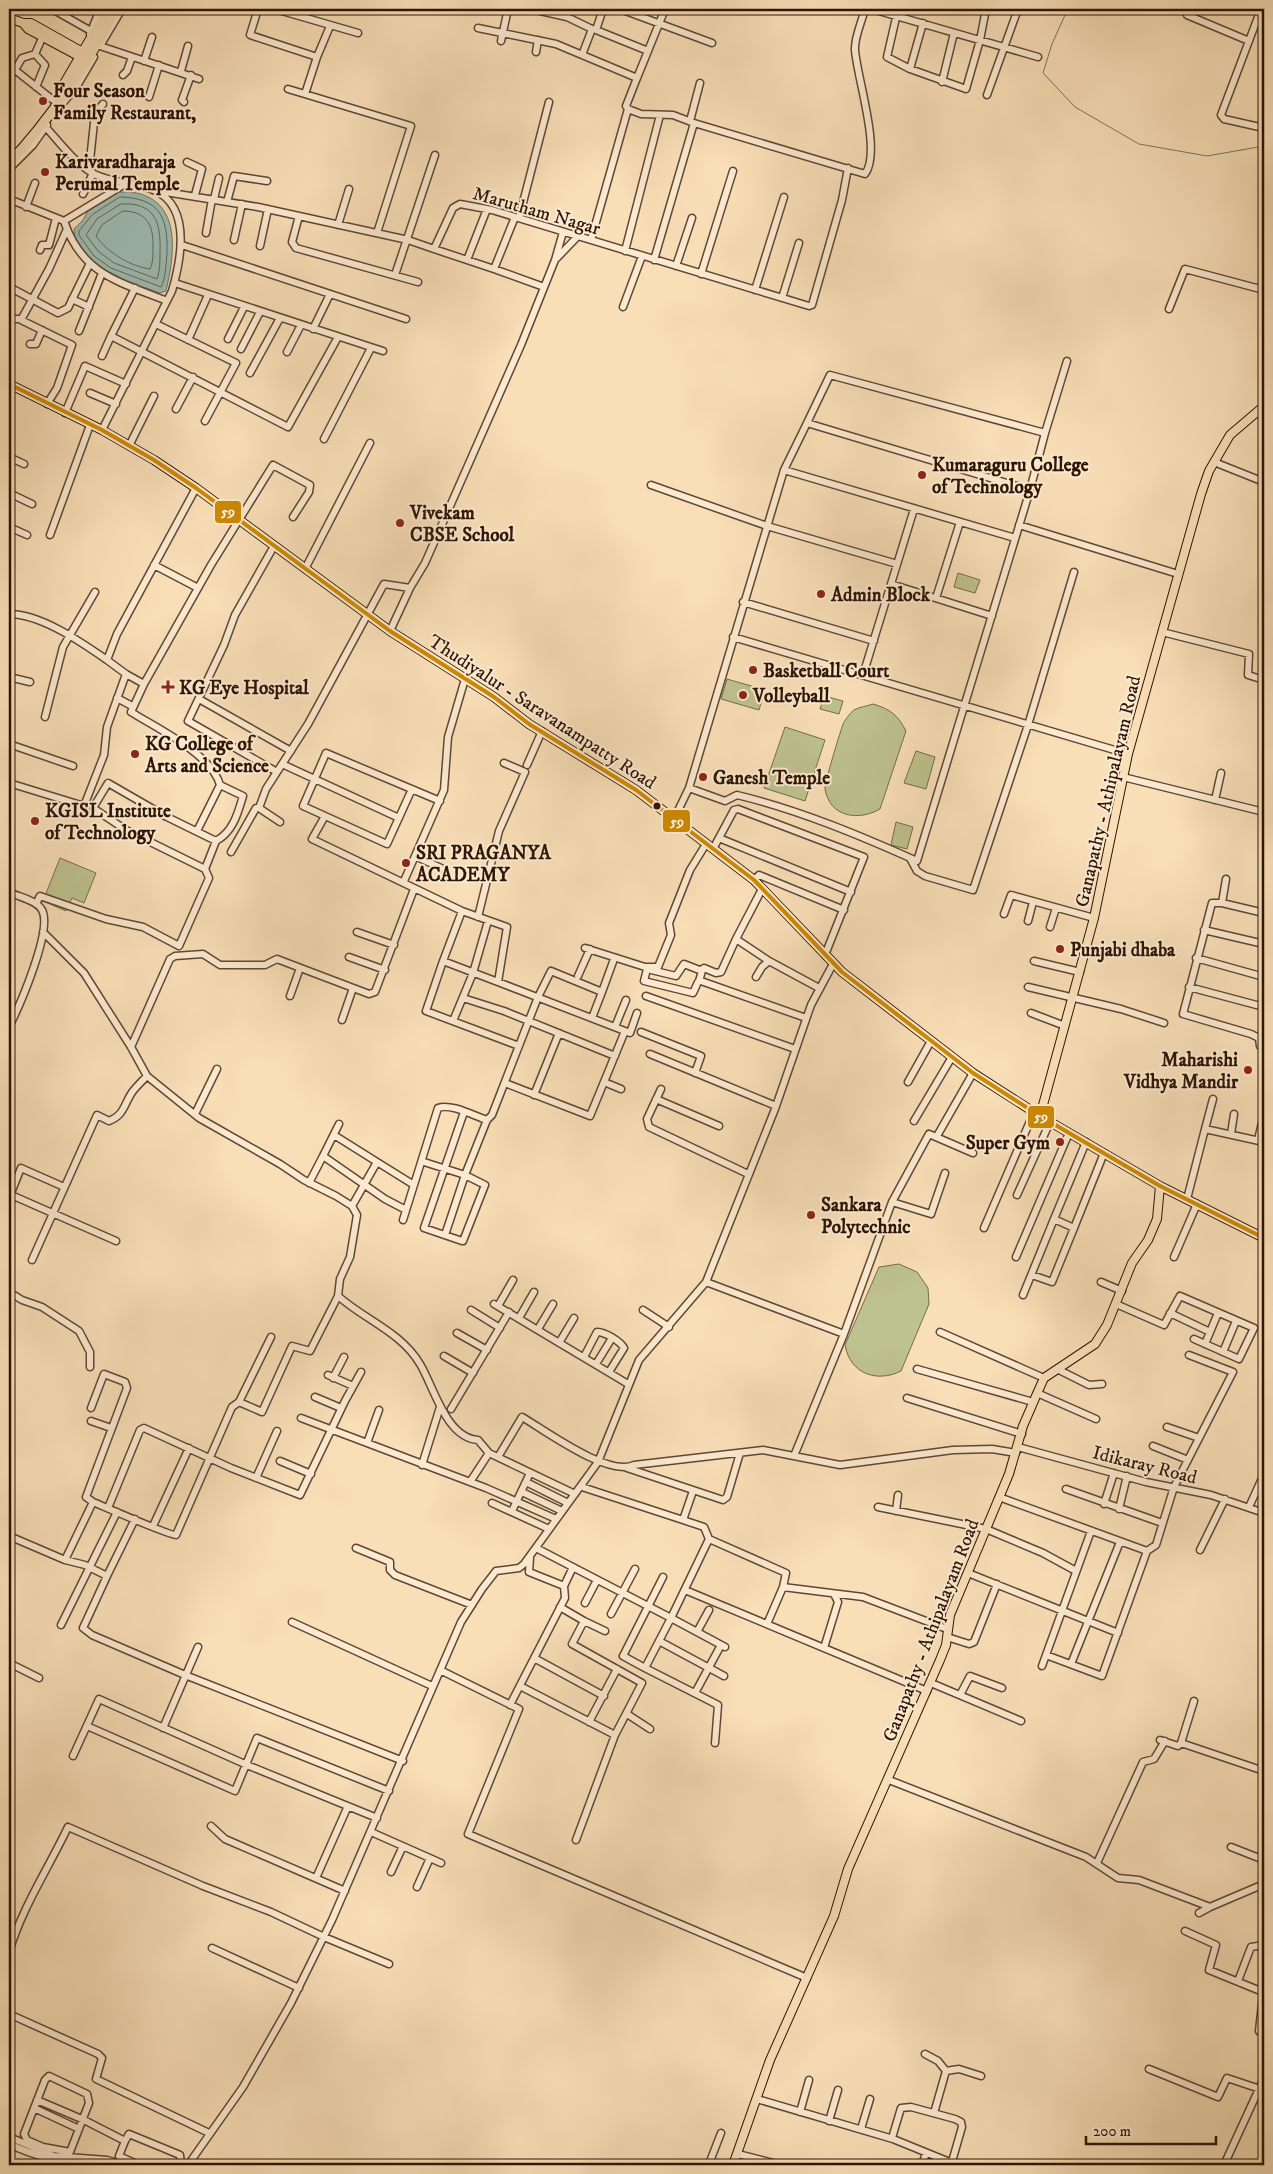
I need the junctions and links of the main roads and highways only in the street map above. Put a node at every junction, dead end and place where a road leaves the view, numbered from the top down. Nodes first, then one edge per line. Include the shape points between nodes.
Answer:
1 (108, 9) edge
2 (115, 9) edge
3 (9, 18) edge
4 (23, 23) junction
5 (85, 55) junction
6 (9, 154) edge
7 (9, 163) edge
8 (9, 384) edge
9 (1264, 406) edge
10 (1037, 1114) junction
11 (1160, 1186) junction
12 (1264, 1238) edge
13 (733, 2165) edge

1 - 5 highway
2 - 5 highway
3 - 4 main road
4 - 5 main road
4 - 5 main road via 31,23
5 - 6 highway
5 - 7 highway via 44,125
8 - 10 main road, Thudiyalur - Saravanampatty Road via 102,430 196,488 390,631 636,790 754,880 833,964 952,1057
9 - 10 main road, Ganapathy - Athipalayam Road via 1230,435 1201,494 1128,754 1074,997
10 - 11 main road, Thudiyalur - Saravanampatty Road
11 - 12 main road, Thudiyalur - Saravanampatty Road
11 - 13 main road, Ganapathy - Athipalayam Road via 1157,1219 1148,1240 1132,1263 1096,1344 1044,1378 1033,1402 1000,1497 950,1615 946,1645 848,1869 834,1916 770,2060

